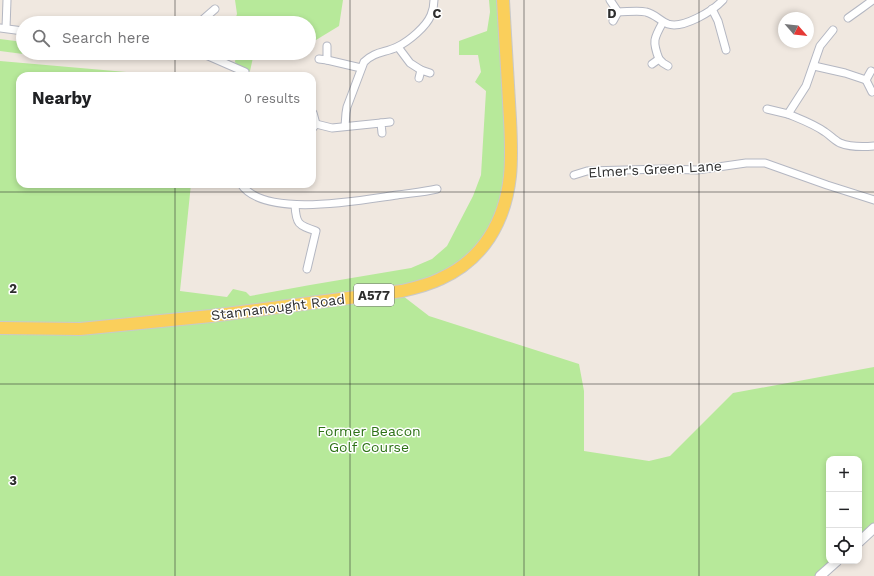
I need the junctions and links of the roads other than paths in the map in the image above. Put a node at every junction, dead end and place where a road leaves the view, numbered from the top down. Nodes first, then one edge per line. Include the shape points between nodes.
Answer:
1 (7, 0) edge
2 (434, 0) edge
3 (503, 0) edge
4 (610, 0) edge
5 (723, 0) edge
6 (872, 0) edge
7 (712, 9) junction
8 (215, 10) dead end
9 (618, 12) junction
10 (208, 16) edge
11 (848, 18) dead end
12 (613, 21) dead end
13 (663, 22) junction
14 (3, 28) edge
15 (16, 30) edge
16 (833, 30) dead end
17 (327, 46) dead end
18 (398, 46) junction
19 (726, 50) dead end
20 (217, 60) edge
21 (668, 66) dead end
22 (814, 66) junction
23 (361, 68) junction
24 (421, 70) junction
25 (871, 71) dead end
26 (245, 72) edge
27 (430, 72) dead end
28 (419, 78) dead end
29 (866, 80) junction
30 (872, 92) dead end
31 (767, 109) dead end
32 (788, 114) junction
33 (390, 122) dead end
34 (381, 123) junction
35 (316, 126) edge
36 (345, 126) junction
37 (382, 133) dead end
38 (874, 146) edge
39 (574, 175) dead end
40 (243, 188) edge
41 (437, 190) dead end
42 (874, 200) edge
43 (294, 204) junction
44 (307, 269) dead end
45 (0, 328) edge
46 (874, 528) edge
47 (862, 539) edge
48 (834, 564) edge
49 (820, 576) edge

1 - 14 street
2 - 18 street via 431,16
3 - 45 main road, Stannanought Road / A577 via 511,152 507,195 501,215 484,246 458,269 424,286 402,291 227,314 80,329
4 - 9 street
5 - 7 street
6 - 11 street
7 - 13 street via 684,24 673,25
7 - 19 street via 720,25
8 - 10 street
9 - 12 street
9 - 13 street via 646,12
13 - 21 street via 654,39 656,62
14 - 15 street
16 - 22 street via 820,46
17 - 23 street via 323,59
18 - 23 street via 373,54
18 - 24 street via 410,63
20 - 26 street
22 - 29 street
22 - 32 street via 806,86
23 - 36 street via 347,107
24 - 27 street
24 - 28 street
25 - 29 street
29 - 30 street
31 - 32 street
32 - 38 street via 816,126 848,146
33 - 34 street
34 - 36 street
34 - 37 street
35 - 36 street
39 - 42 street, Elmer's Green Lane via 587,171 697,170 765,163
40 - 43 street via 263,200
41 - 43 street via 316,205
43 - 44 street via 298,221 303,227 316,231
46 - 47 street
48 - 49 street

